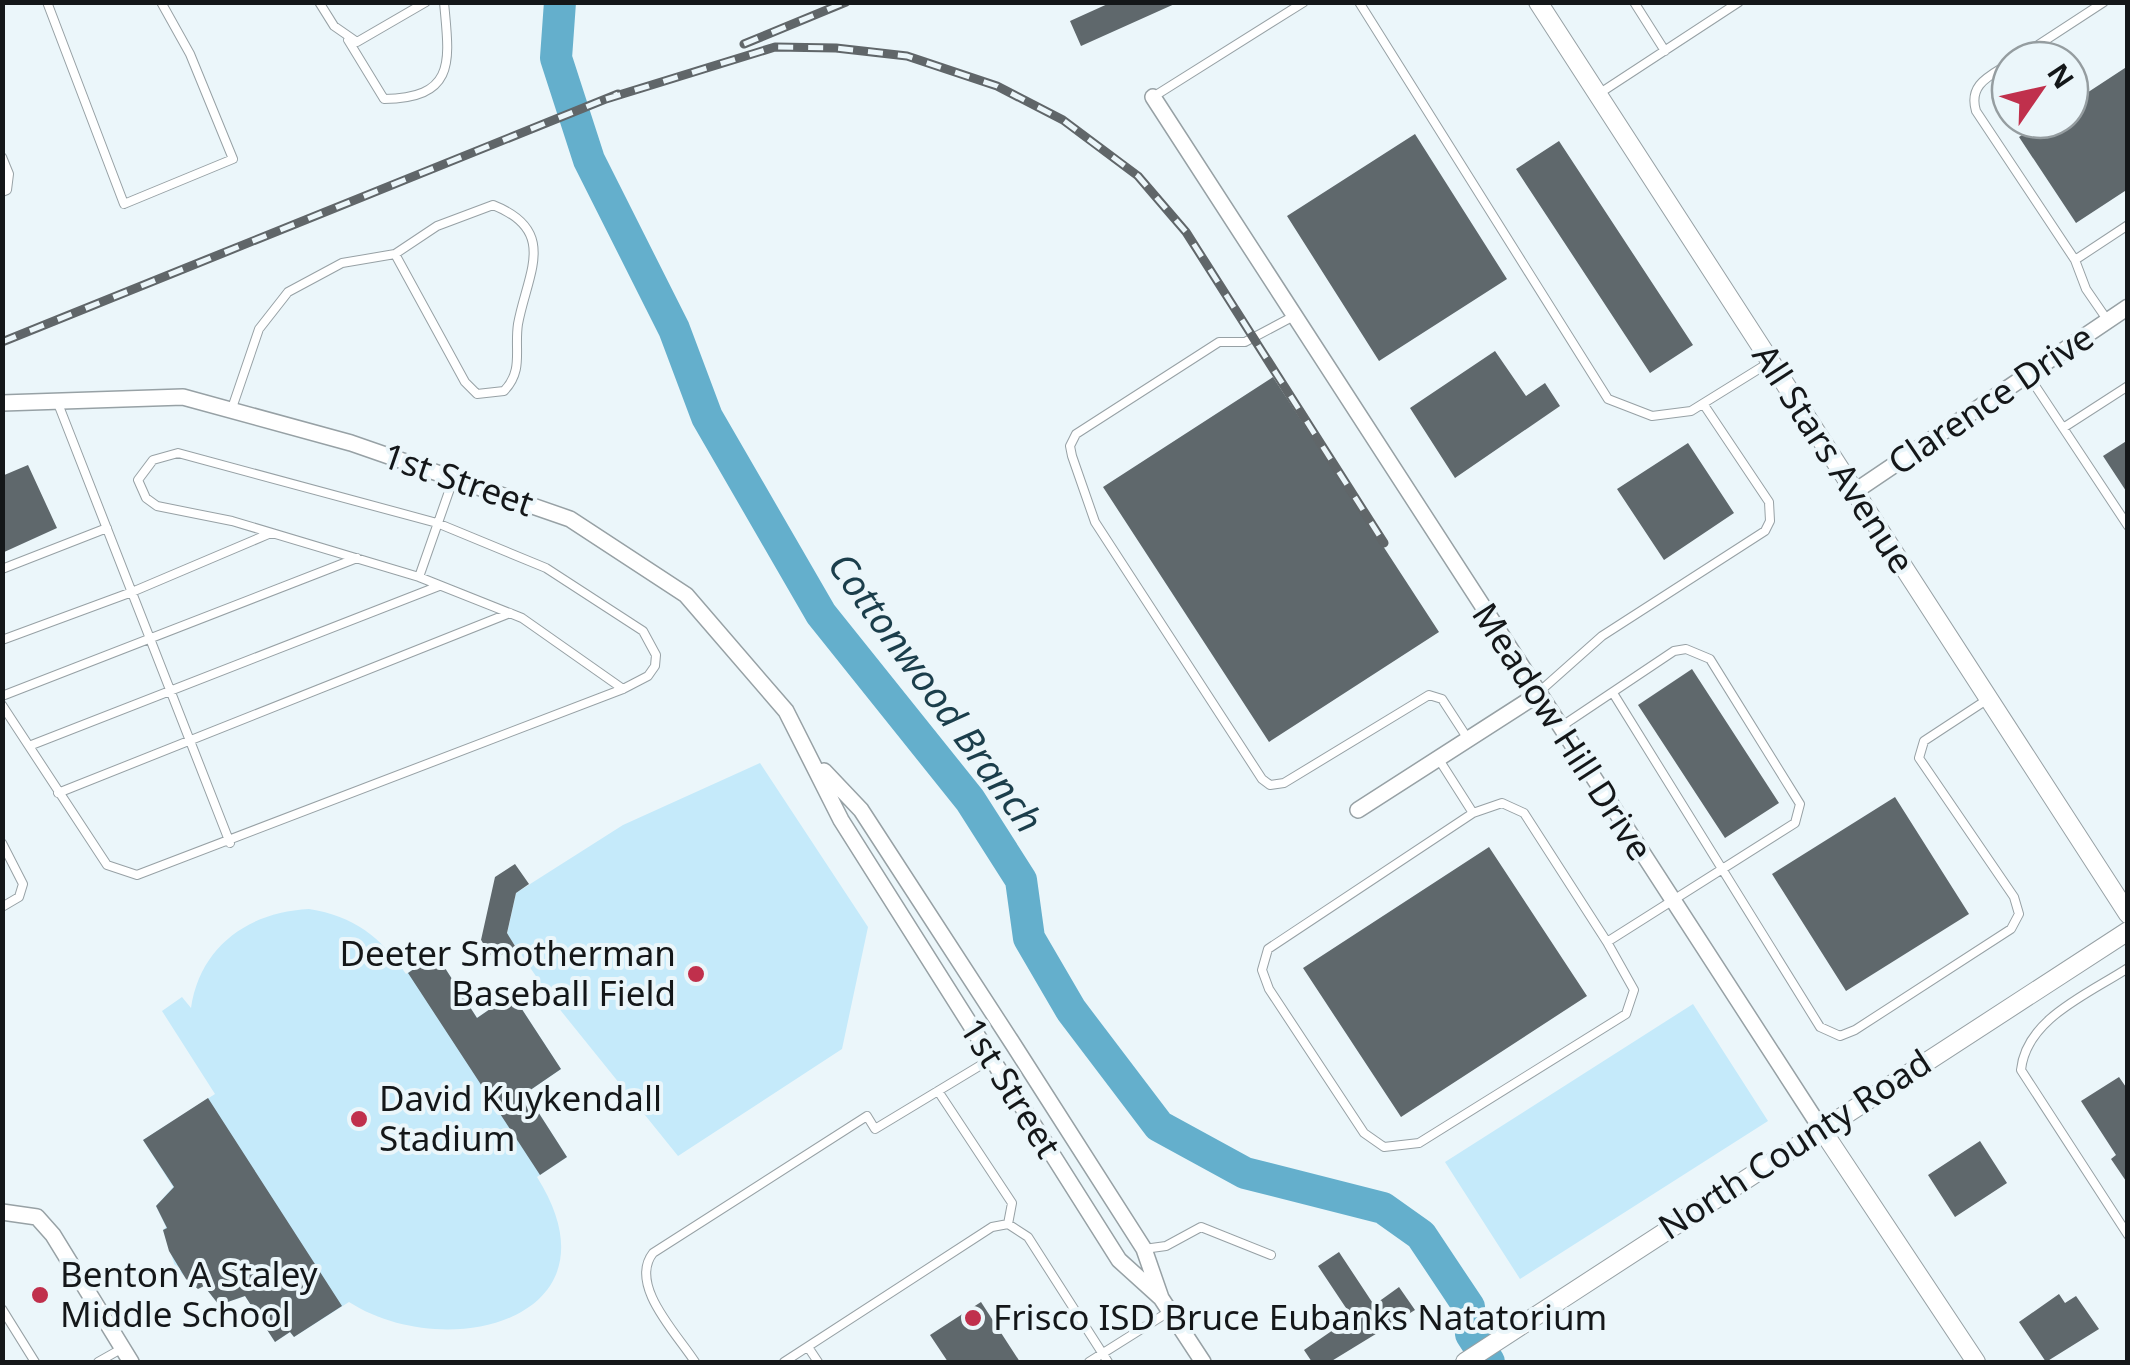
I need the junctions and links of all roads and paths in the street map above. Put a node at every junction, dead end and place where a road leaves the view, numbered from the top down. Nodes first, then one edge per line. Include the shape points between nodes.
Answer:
1 (47, 2) edge
2 (161, 2) edge
3 (319, 2) edge
4 (426, 2) edge
5 (444, 2) edge
6 (1304, 2) edge
7 (1358, 2) edge
8 (1538, 2) edge
9 (1634, 2) edge
10 (1738, 2) edge
11 (2104, 2) edge
12 (348, 40) junction
13 (2046, 40) edge
14 (1665, 51) junction
15 (1990, 76) edge
16 (1597, 95) junction
17 (1153, 97) joint
18 (1990, 130) edge
19 (1997, 140) edge
20 (2, 157) edge
21 (2, 192) edge
22 (2128, 225) edge
23 (395, 254) junction
24 (2075, 260) junction
25 (2128, 308) edge
26 (1294, 316) junction
27 (2108, 321) junction
28 (1770, 362) junction
29 (2028, 375) junction
30 (2128, 386) edge
31 (57, 401) junction
32 (2, 402) edge
33 (1704, 405) junction
34 (231, 411) junction
35 (2064, 428) junction
36 (455, 476) junction
37 (1854, 492) junction
38 (437, 523) junction
39 (2128, 526) edge
40 (107, 528) junction
41 (271, 533) junction
42 (356, 558) junction
43 (2, 569) edge
44 (420, 577) junction
45 (441, 585) junction
46 (132, 592) junction
47 (510, 613) junction
48 (150, 638) junction
49 (2, 640) edge
50 (171, 690) junction
51 (624, 690) junction
52 (1613, 693) junction
53 (1537, 695) junction
54 (2, 696) edge
55 (1988, 699) junction
56 (2, 705) edge
57 (1559, 728) junction
58 (1468, 739) junction
59 (190, 740) junction
60 (28, 746) junction
61 (1438, 758) junction
62 (815, 761) junction
63 (58, 793) junction
64 (1358, 810) dead end
65 (1473, 813) junction
66 (2, 842) edge
67 (230, 842) junction
68 (1722, 870) junction
69 (1672, 902) junction
70 (2, 907) edge
71 (2128, 914) edge
72 (2128, 931) edge
73 (1607, 942) junction
74 (2128, 968) edge
75 (1013, 1044) junction
76 (991, 1059) junction
77 (938, 1091) junction
78 (1820, 1128) junction
79 (2, 1212) edge
80 (1008, 1224) junction
81 (2128, 1235) edge
82 (1144, 1249) junction
83 (1271, 1255) dead end
84 (1166, 1305) junction
85 (2, 1309) edge
86 (808, 1347) junction
87 (1102, 1354) junction
88 (126, 1356) edge
89 (35, 1362) edge
90 (98, 1362) edge
91 (695, 1362) edge
92 (784, 1362) edge
93 (818, 1362) edge
94 (1089, 1362) edge
95 (1108, 1362) edge
96 (1202, 1362) edge
97 (1466, 1362) edge
98 (1976, 1362) edge

1 - 2 lane via 124,204 233,159
3 - 12 lane
4 - 12 lane via 370,38
5 - 12 lane via 450,62 439,83 403,99 384,99
6 - 17 lane
7 - 33 lane via 1608,399 1652,416
8 - 16 street, All Stars Avenue
9 - 14 lane
10 - 14 lane
11 - 13 lane
14 - 16 lane
15 - 18 lane via 1978,84 1973,104
16 - 28 street, All Stars Avenue
17 - 26 street, Meadow Hill Drive
19 - 24 lane
20 - 21 lane via 9,174
22 - 24 lane
23 - 23 lane via 478,208 493,205 525,226 535,260 517,328 515,380 504,391 477,394 465,382
23 - 34 lane via 342,264 288,292 259,329
24 - 27 lane
25 - 27 street, Clarence Drive
26 - 53 street, Meadow Hill Drive
26 - 58 lane via 1245,342 1219,342 1076,434 1072,456 1095,522 1270,785 1284,783 1429,695 1442,699
27 - 29 street, Clarence Drive
28 - 33 lane
28 - 37 street, All Stars Avenue
29 - 35 lane
29 - 37 street, Clarence Drive
30 - 35 lane
31 - 32 street, 1st Street
31 - 34 street, 1st Street via 183,397
31 - 40 lane
33 - 53 lane via 1769,502 1765,531 1602,636
34 - 36 street, 1st Street
35 - 39 lane
36 - 38 lane
36 - 62 street, 1st Street via 570,520 686,595 786,711
37 - 55 street, All Stars Avenue
38 - 41 lane via 178,453 153,460 138,480 157,506
38 - 44 lane
38 - 51 lane via 546,568 643,631 655,666
40 - 43 lane
40 - 46 lane
41 - 42 lane
41 - 46 lane
42 - 44 lane
42 - 48 lane
44 - 45 lane
45 - 47 lane
45 - 50 lane
46 - 48 lane
46 - 49 lane
47 - 51 lane
47 - 59 lane
48 - 50 lane
48 - 54 lane
50 - 59 lane
50 - 60 lane
51 - 67 lane
52 - 57 lane
52 - 68 lane
52 - 68 lane via 1674,652 1696,651 1710,659 1794,790 1800,813 1795,822
53 - 57 street, Meadow Hill Drive
53 - 58 street
55 - 68 lane via 1924,741 1919,758 2019,914 2010,929 1855,1030 1840,1036 1820,1027
55 - 71 street, All Stars Avenue
56 - 60 lane
57 - 69 street, Meadow Hill Drive
58 - 61 street
59 - 63 lane
59 - 67 lane
60 - 63 lane
61 - 64 street
61 - 65 lane
62 - 75 street, 1st Street via 861,810
62 - 76 street, 1st Street via 841,820
63 - 67 lane via 107,866 125,874
65 - 73 lane via 1502,804 1524,814
65 - 73 lane via 1268,948 1263,958 1270,990 1372,1141 1384,1147 1418,1143 1626,1014 1634,990
66 - 70 lane via 23,884 19,897
68 - 69 lane
69 - 73 lane
69 - 78 street, Meadow Hill Drive
72 - 78 street, North County Road
74 - 81 lane via 2048,1020 2023,1049 2021,1070
75 - 76 street
75 - 82 street, 1st Street
76 - 77 lane
76 - 84 street, 1st Street via 1120,1260
77 - 80 lane via 1012,1203
77 - 91 lane via 875,1129 868,1116 653,1253 644,1270 647,1287
78 - 97 street, North County Road
78 - 98 street, Meadow Hill Drive
79 - 88 street via 37,1217 53,1235
80 - 86 lane via 992,1227
80 - 87 lane via 1028,1237
82 - 83 lane via 1166,1246 1201,1227
82 - 84 street, 1st Street
84 - 87 lane
84 - 96 street, 1st Street
85 - 89 lane
86 - 92 lane
86 - 93 lane
87 - 94 lane
87 - 95 lane
88 - 90 lane

